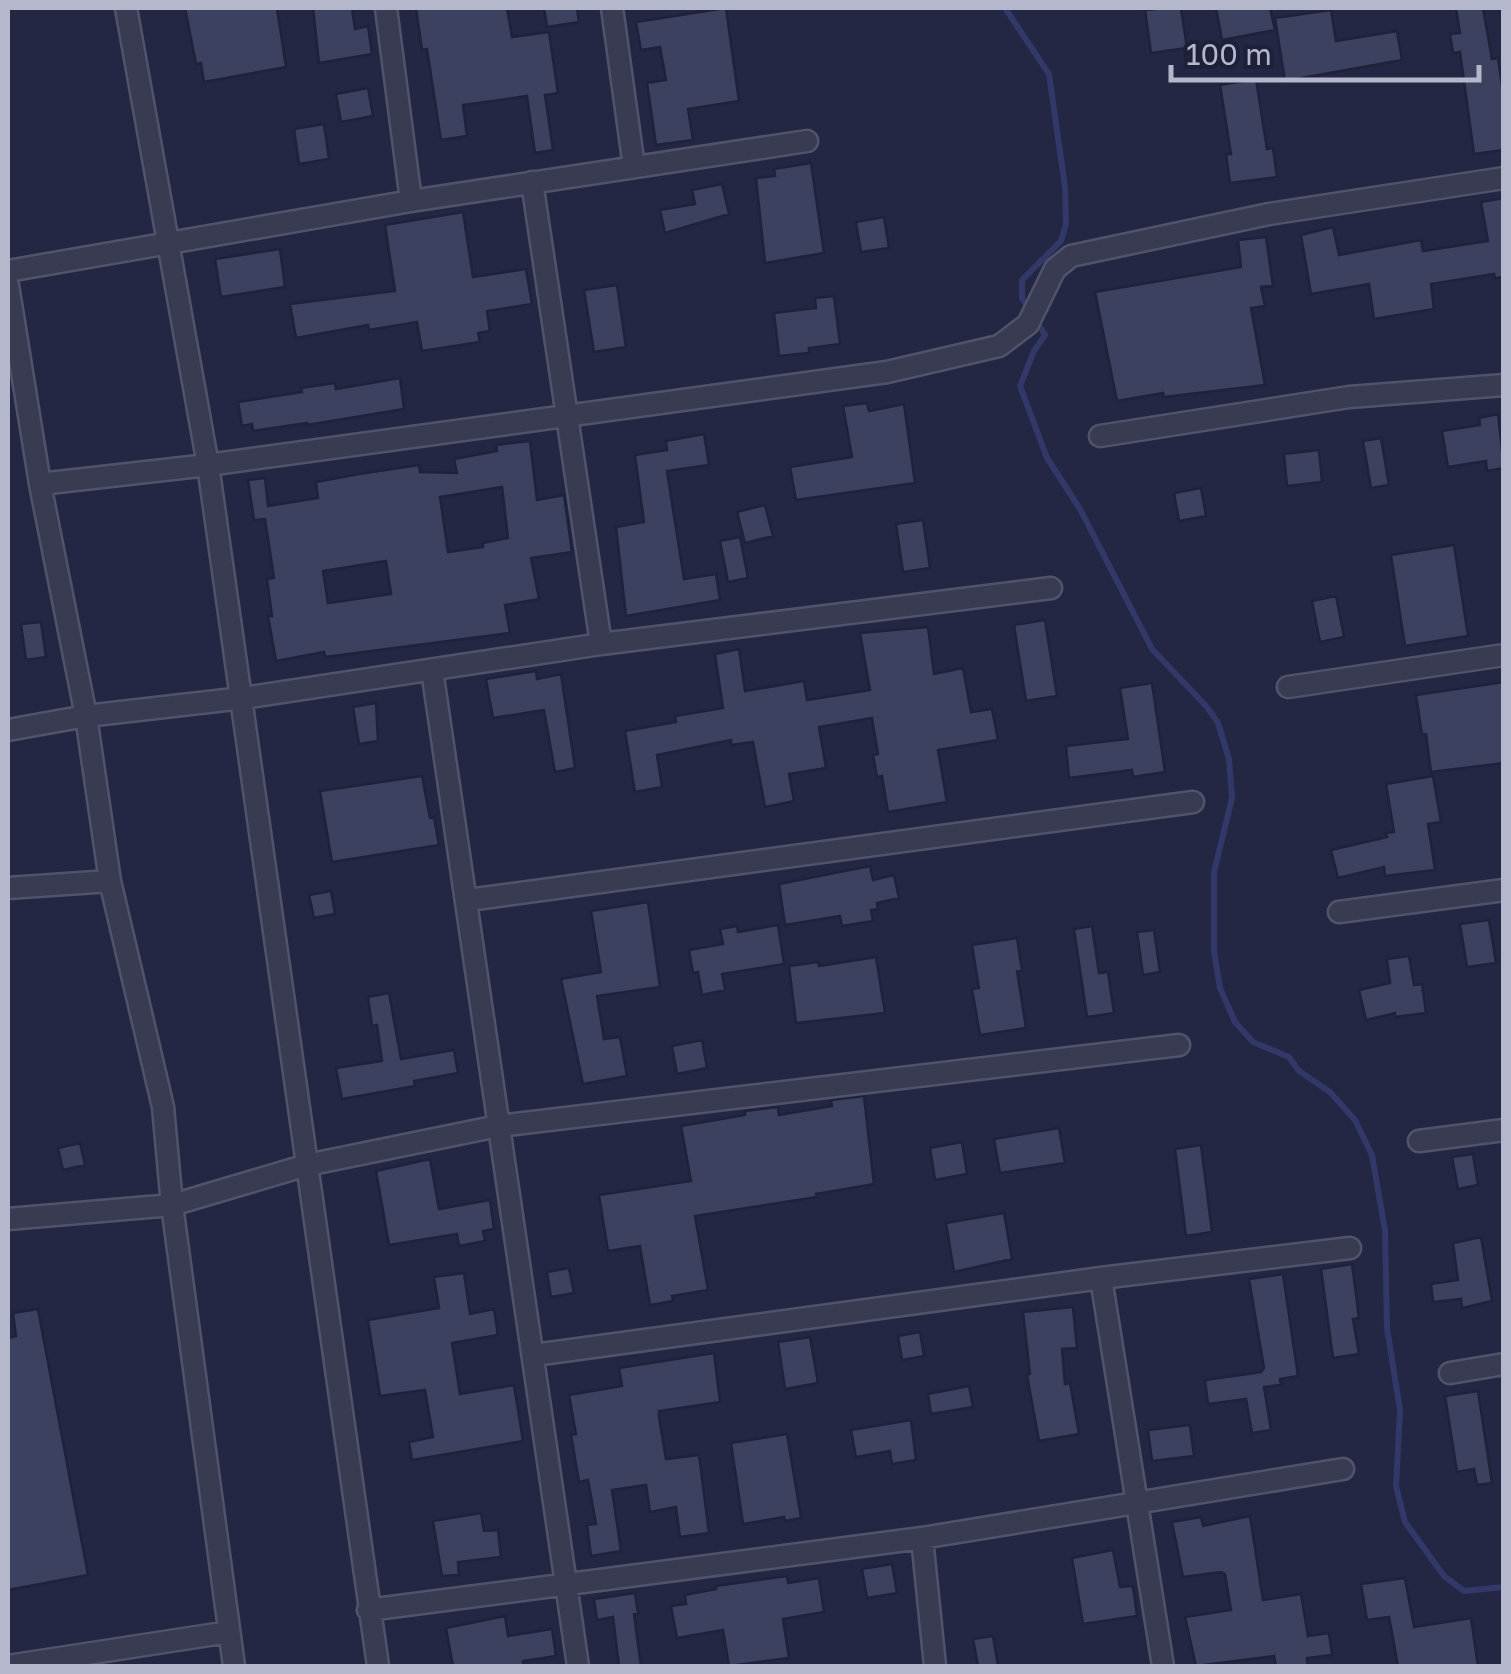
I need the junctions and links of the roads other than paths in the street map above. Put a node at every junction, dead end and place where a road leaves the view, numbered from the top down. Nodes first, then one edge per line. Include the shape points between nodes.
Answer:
1 (126, 8) edge
2 (386, 8) edge
3 (612, 8) edge
4 (807, 141) dead end
5 (634, 167) junction
6 (1504, 178) edge
7 (532, 182) junction
8 (411, 201) junction
9 (167, 241) junction
10 (8, 271) edge
11 (8, 285) edge
12 (1504, 385) edge
13 (566, 414) junction
14 (1100, 436) dead end
15 (208, 465) junction
16 (40, 484) junction
17 (1052, 588) dead end
18 (600, 644) junction
19 (1504, 655) edge
20 (432, 670) junction
21 (1288, 687) dead end
22 (243, 698) junction
23 (86, 716) junction
24 (8, 730) edge
25 (1193, 802) dead end
26 (110, 881) junction
27 (8, 888) edge
28 (1504, 890) edge
29 (468, 900) junction
30 (1339, 912) dead end
31 (1179, 1044) dead end
32 (498, 1126) junction
33 (1504, 1130) edge
34 (1419, 1141) dead end
35 (307, 1165) junction
36 (172, 1205) junction
37 (8, 1219) edge
38 (1350, 1248) dead end
39 (1101, 1278) junction
40 (534, 1355) junction
41 (1504, 1364) edge
42 (1450, 1372) dead end
43 (1343, 1469) dead end
44 (1137, 1501) junction
45 (922, 1538) junction
46 (565, 1583) junction
47 (368, 1610) junction
48 (229, 1632) junction
49 (8, 1666) edge
50 (234, 1666) edge
51 (378, 1666) edge
52 (578, 1666) edge
53 (935, 1666) edge
54 (1163, 1666) edge

1 - 9 street
2 - 8 street
3 - 5 street
4 - 5 street
5 - 7 street
6 - 13 street via 1269,214 1070,256 1055,269 1028,324 999,346 887,372
7 - 8 street
7 - 13 street
8 - 9 street
9 - 10 street
9 - 15 street
11 - 16 street
12 - 14 street via 1349,397
13 - 15 street
13 - 18 street
15 - 16 street
15 - 22 street
16 - 23 street
17 - 18 street
18 - 20 street
19 - 21 street
20 - 22 street
20 - 29 street
22 - 23 street
22 - 35 street
23 - 24 street
23 - 26 street
25 - 29 street
26 - 27 street
26 - 36 street via 164,1107
28 - 30 street
29 - 32 street
31 - 32 street
32 - 35 street
32 - 40 street
33 - 34 street
35 - 36 street
35 - 47 street
36 - 37 street
36 - 48 street
38 - 39 street
39 - 40 street
39 - 44 street
40 - 46 street
41 - 42 street
43 - 44 street
44 - 45 street
44 - 54 street
45 - 46 street
45 - 53 street
46 - 47 street
46 - 52 street
47 - 51 street
48 - 49 street
48 - 50 street

